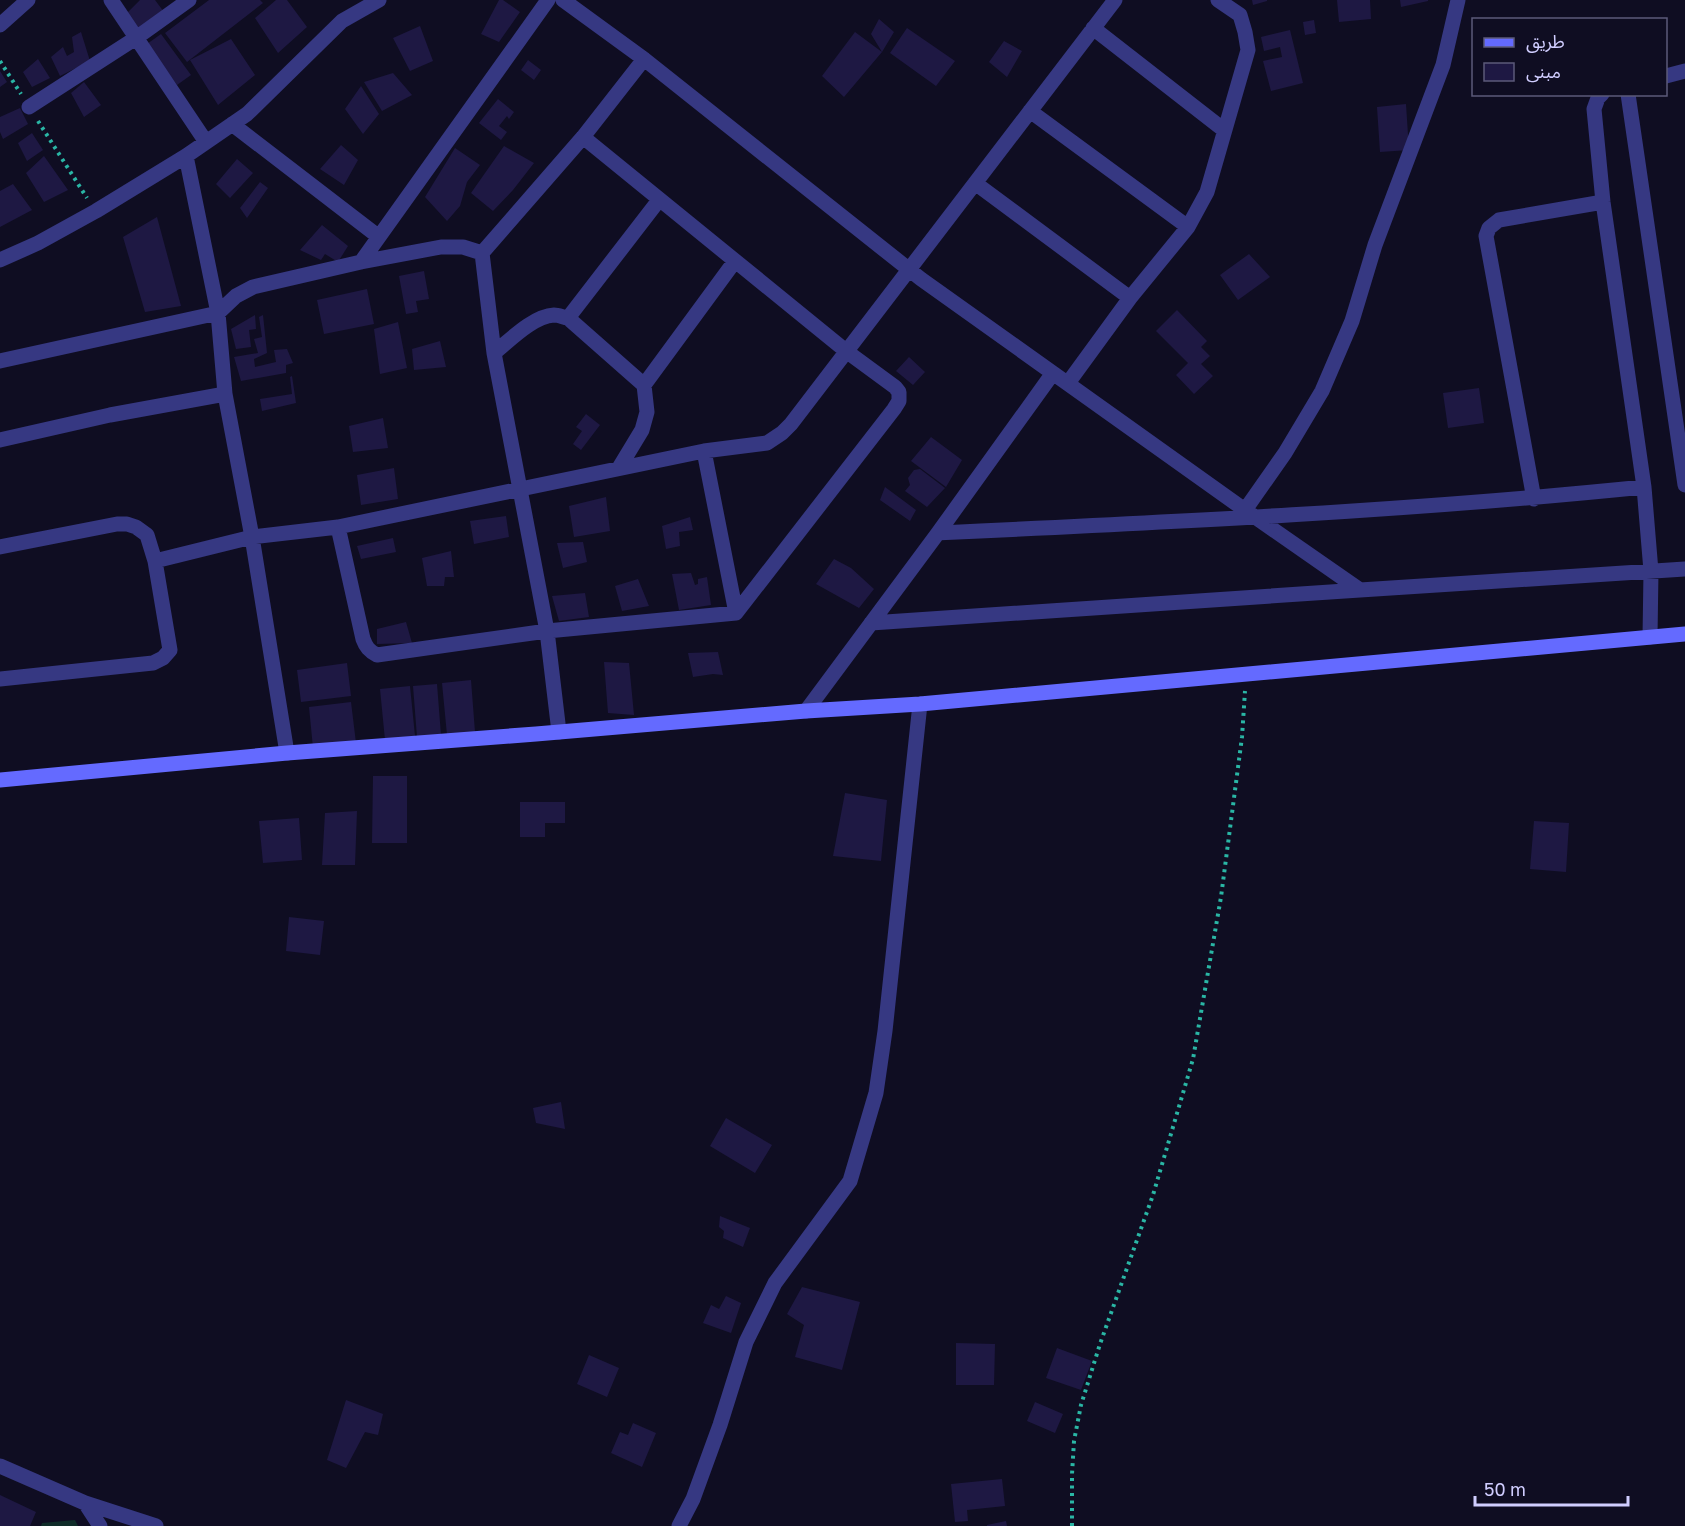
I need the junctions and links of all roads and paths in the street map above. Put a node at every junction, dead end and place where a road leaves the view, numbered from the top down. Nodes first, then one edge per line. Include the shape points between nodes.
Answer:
1 (28, 0) edge
2 (111, 0) edge
3 (189, 0) edge
4 (380, 0) edge
5 (548, 0) edge
6 (563, 0) edge
7 (1115, 0) edge
8 (1218, 0) edge
9 (1458, 0) edge
10 (0, 25) edge
11 (1093, 28) junction
12 (136, 38) junction
13 (644, 59) junction
14 (0, 61) edge
15 (1685, 71) edge
16 (1667, 76) edge
17 (1600, 96) edge
18 (1628, 96) edge
19 (29, 107) junction
20 (1030, 111) junction
21 (232, 124) junction
22 (1224, 130) junction
23 (583, 137) junction
24 (206, 142) junction
25 (186, 156) junction
26 (975, 183) junction
27 (659, 200) junction
28 (1603, 202) junction
29 (96, 211) junction
30 (1188, 227) junction
31 (379, 237) junction
32 (482, 253) junction
33 (0, 260) edge
34 (735, 261) junction
35 (361, 262) junction
36 (909, 269) junction
37 (1130, 298) junction
38 (218, 313) junction
39 (568, 318) junction
40 (846, 351) junction
41 (494, 353) junction
42 (0, 361) edge
43 (1053, 373) junction
44 (1068, 383) junction
45 (645, 385) junction
46 (225, 394) junction
47 (0, 440) edge
48 (704, 451) junction
49 (620, 468) junction
50 (1685, 485) edge
51 (1644, 487) junction
52 (519, 489) junction
53 (1534, 498) junction
54 (1251, 514) junction
55 (338, 527) junction
56 (938, 533) junction
57 (252, 537) junction
58 (0, 547) edge
59 (155, 561) junction
60 (1685, 569) edge
61 (1651, 571) junction
62 (1360, 590) junction
63 (736, 613) junction
64 (871, 623) junction
65 (547, 631) junction
66 (1685, 634) edge
67 (1650, 637) junction
68 (1247, 674) junction
69 (0, 679) edge
70 (920, 704) junction
71 (806, 711) junction
72 (559, 732) junction
73 (287, 753) junction
74 (0, 780) edge
75 (0, 1466) edge
76 (86, 1503) junction
77 (100, 1526) edge
78 (156, 1526) edge
79 (679, 1526) edge
80 (1072, 1526) edge

1 - 10 street
2 - 12 street
3 - 12 street
4 - 21 street via 342,21
5 - 31 street
6 - 13 street
7 - 11 street
8 - 22 street via 1240,15 1248,50
9 - 54 street via 1443,65 1375,245 1352,321 1322,391
11 - 20 street
11 - 22 street
12 - 19 street
12 - 24 street
13 - 23 street
13 - 36 street
14 - 19 path
15 - 16 street
17 - 28 street via 1594,109
18 - 50 street
19 - 29 path
20 - 26 street
20 - 30 street
21 - 24 street
21 - 31 street
22 - 30 street via 1207,192
23 - 27 street
23 - 32 street
24 - 25 street
25 - 29 street
25 - 38 street
26 - 36 street
26 - 37 street
27 - 34 street
27 - 39 street
28 - 51 street
28 - 53 street via 1499,220 1486,236
29 - 33 street
30 - 37 street
31 - 35 street
32 - 35 street via 463,246 441,247
32 - 41 street
34 - 40 street
34 - 45 street
35 - 38 street via 253,287
36 - 40 street
36 - 43 street
37 - 44 street
38 - 42 street
38 - 46 street
39 - 41 street via 543,318 525,327
39 - 45 street
40 - 48 street via 782,433 767,443
40 - 63 street via 895,387 899,401
41 - 52 street
43 - 44 street
43 - 56 street
44 - 54 street
45 - 49 street via 647,412 642,430
46 - 47 street
46 - 57 street
48 - 49 street
48 - 63 street
49 - 52 street
51 - 53 street
51 - 61 street
52 - 55 street
52 - 65 street
53 - 54 street
54 - 56 street
54 - 62 street
55 - 57 street
55 - 65 street via 363,639 366,647 377,655
56 - 64 street
57 - 59 street
57 - 73 street
58 - 59 street via 126,524 147,535
59 - 69 street via 170,650 163,658 153,663
60 - 61 street
61 - 62 street
61 - 67 street
62 - 64 street
63 - 65 street
64 - 71 street
65 - 72 street
66 - 67 main road
67 - 68 main road
68 - 70 main road
68 - 80 path via 1221,897 1193,1059 1153,1196 1081,1405 1074,1441
70 - 71 main road
70 - 79 street via 885,1031 873,1104 850,1181 775,1283 746,1342 693,1500
71 - 72 main road
72 - 73 main road
73 - 74 main road
75 - 76 street
76 - 77 street
76 - 78 street

